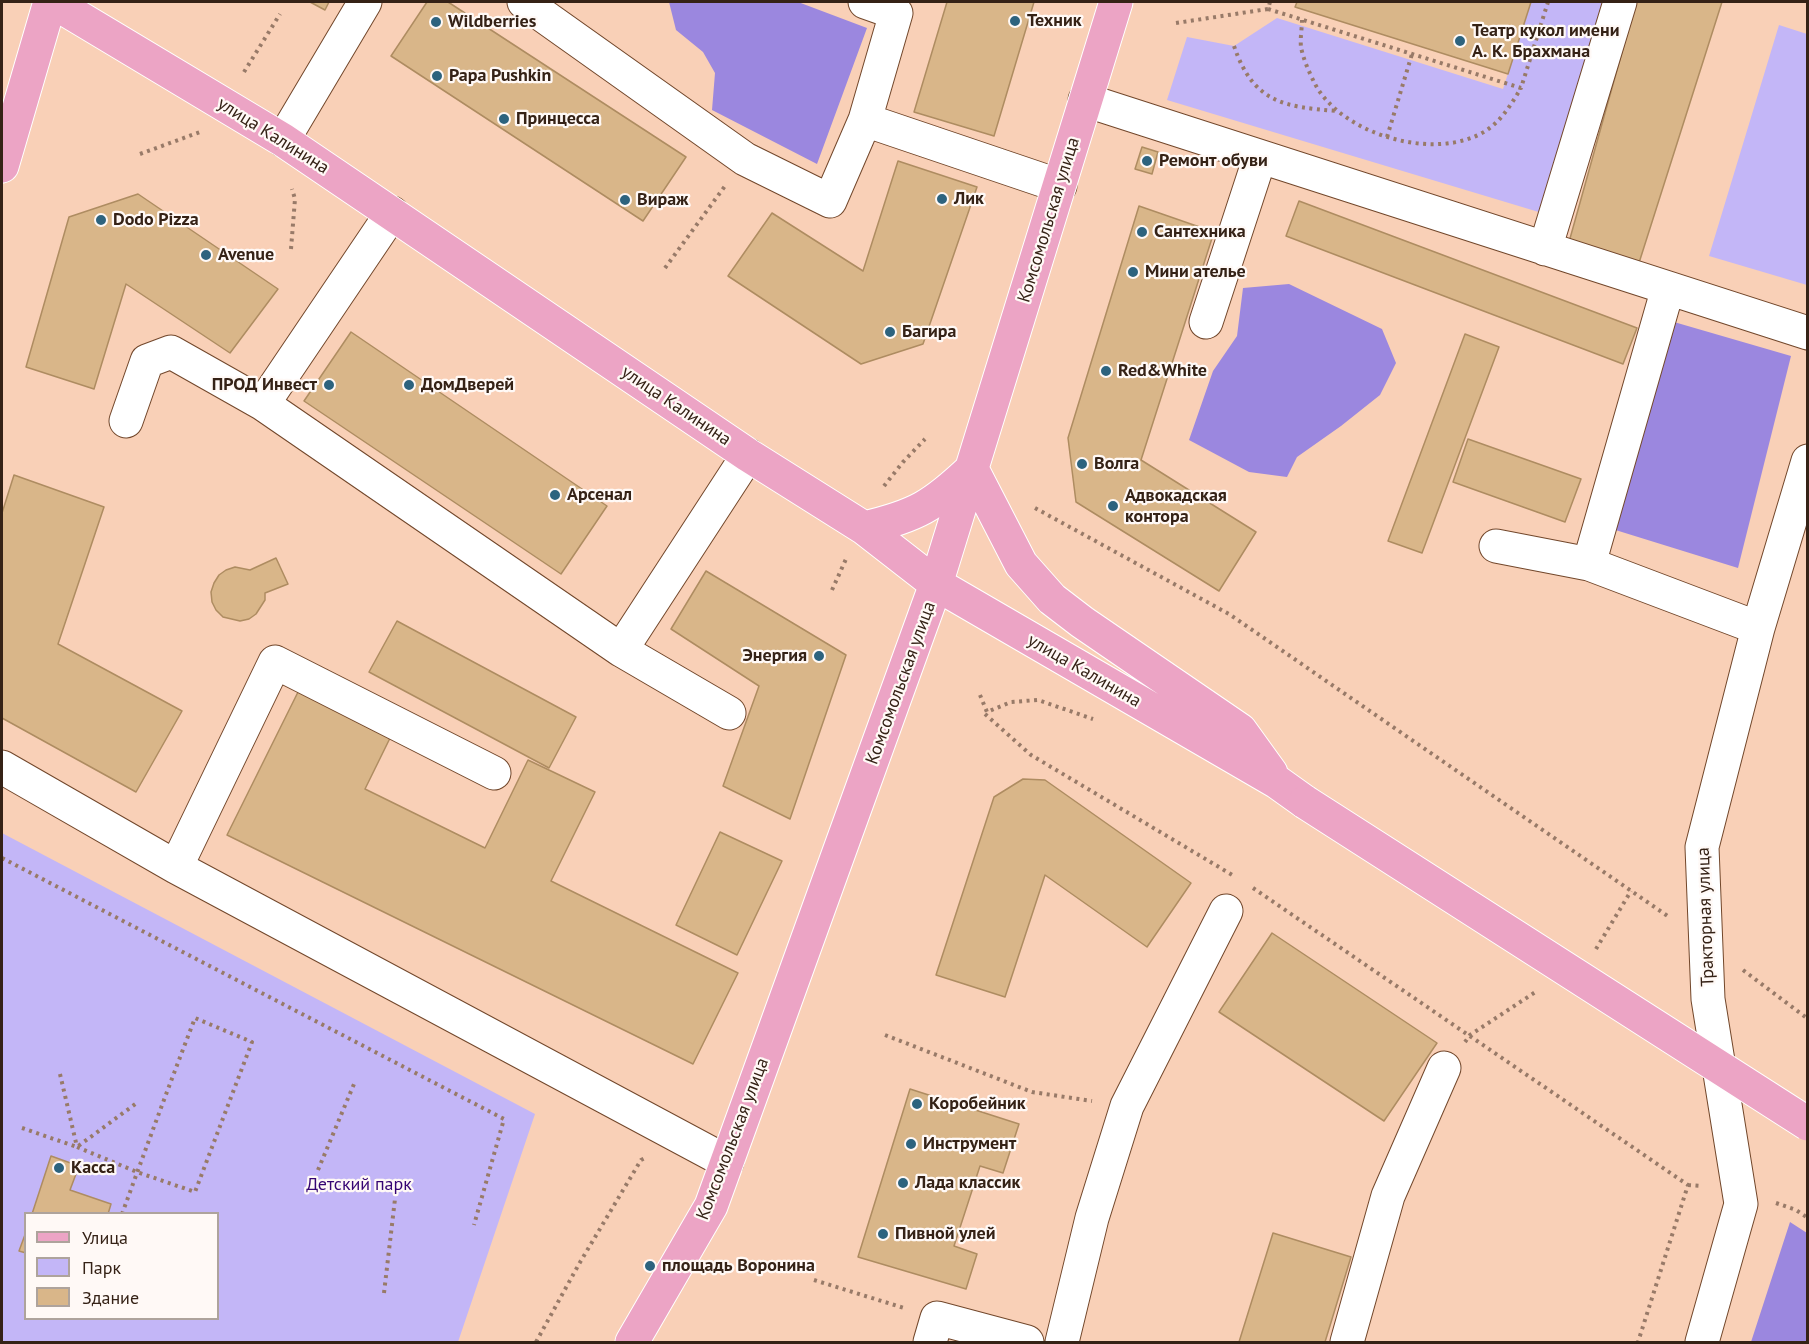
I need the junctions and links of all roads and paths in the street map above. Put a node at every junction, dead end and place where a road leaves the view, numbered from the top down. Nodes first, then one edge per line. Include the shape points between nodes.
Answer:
1 (52, 2) edge
2 (365, 2) edge
3 (524, 2) edge
4 (865, 2) edge
5 (1116, 2) edge
6 (1270, 2) edge
7 (1548, 2) edge
8 (1620, 2) edge
9 (1268, 9) junction
10 (280, 14) dead end
11 (1302, 20) junction
12 (1176, 23) dead end
13 (1234, 46) dead end
14 (1412, 54) junction
15 (243, 72) dead end
16 (1521, 87) junction
17 (1085, 100) junction
18 (1338, 111) junction
19 (866, 120) junction
20 (204, 128) dead end
21 (1387, 137) junction
22 (283, 140) junction
23 (140, 154) dead end
24 (1260, 157) junction
25 (745, 159) junction
26 (2, 166) edge
27 (289, 183) dead end
28 (1060, 186) junction
29 (392, 213) junction
30 (291, 249) dead end
31 (1545, 249) junction
32 (665, 268) dead end
33 (1668, 288) junction
34 (1206, 322) dead end
35 (1808, 333) edge
36 (263, 404) junction
37 (126, 421) dead end
38 (925, 439) dead end
39 (748, 455) junction
40 (1808, 462) edge
41 (972, 469) junction
42 (882, 488) dead end
43 (1035, 508) dead end
44 (1801, 514) edge
45 (857, 539) junction
46 (1496, 546) dead end
47 (1589, 564) junction
48 (936, 584) junction
49 (832, 591) dead end
50 (1758, 628) junction
51 (621, 650) junction
52 (980, 695) dead end
53 (729, 713) dead end
54 (985, 714) dead end
55 (1101, 722) dead end
56 (2, 767) edge
57 (494, 773) dead end
58 (1277, 782) junction
59 (2, 858) edge
60 (176, 867) junction
61 (1236, 877) dead end
62 (1246, 883) dead end
63 (1226, 911) dead end
64 (1706, 942) junction
65 (1808, 1019) edge
66 (885, 1035) dead end
67 (1444, 1068) dead end
68 (60, 1074) dead end
69 (354, 1084) dead end
70 (138, 1102) dead end
71 (1127, 1107) junction
72 (1808, 1124) edge
73 (22, 1128) dead end
74 (683, 1139) junction
75 (77, 1147) junction
76 (727, 1162) junction
77 (318, 1170) dead end
78 (137, 1172) junction
79 (395, 1200) dead end
80 (123, 1212) edge
81 (474, 1225) dead end
82 (814, 1280) dead end
83 (384, 1293) dead end
84 (933, 1330) edge
85 (536, 1342) edge
86 (632, 1342) edge
87 (1027, 1342) edge
88 (1062, 1342) edge
89 (1347, 1342) edge
90 (1638, 1342) edge
91 (1702, 1342) edge

1 - 22 main road, улица Калинина
1 - 26 main road
2 - 22 street
3 - 25 street
4 - 19 street via 896,13
5 - 17 main road, Комсомольская улица
6 - 9 path
7 - 16 path
8 - 31 street
9 - 11 path
9 - 12 path
10 - 15 path
11 - 14 path
11 - 18 path via 1301,47 1314,83
13 - 18 path via 1249,80 1260,91 1306,109
14 - 16 path
14 - 21 path
16 - 21 path via 1508,109 1487,130 1460,142 1417,144
17 - 24 street
17 - 28 main road, Комсомольская улица
18 - 21 path via 1371,132
19 - 25 street via 830,201
19 - 28 street
20 - 23 path via 196,135
22 - 29 main road, улица Калинина
24 - 31 street
24 - 34 street
25 - 32 path
27 - 30 path via 295,199
28 - 41 main road, Комсомольская улица
29 - 36 street
29 - 39 main road, улица Калинина
31 - 33 street
33 - 35 street
33 - 47 street
36 - 37 street via 171,352 147,361
36 - 51 street
38 - 42 path
39 - 45 main road, улица Калинина
39 - 51 street
40 - 44 street, Тракторная улица
41 - 45 main road via 922,510
41 - 48 main road, Комсомольская улица
41 - 58 main road via 1021,564 1052,599 1240,730
43 - 64 path via 1229,614
44 - 50 street, Тракторная улица
45 - 48 main road, улица Калинина
45 - 49 path
46 - 47 street
47 - 50 street
48 - 58 main road, улица Калинина
48 - 76 main road, Комсомольская улица
50 - 64 street, Тракторная улица via 1702,847
51 - 53 street
52 - 55 path via 987,712 1011,702 1038,700
54 - 61 path via 1031,756
56 - 60 street
57 - 60 street via 275,662
58 - 72 main road, улица Калинина, bridge
59 - 81 path via 504,1119
60 - 74 street
62 - 90 path via 1688,1185
63 - 71 street
64 - 65 path
64 - 91 street, Тракторная улица via 1708,999 1741,1204
66 - 71 path via 1032,1092
67 - 89 street via 1388,1196
68 - 75 path
69 - 77 path
70 - 75 path
71 - 88 street via 1092,1218
73 - 75 path
74 - 76 street
74 - 85 path via 641,1160
75 - 78 path
76 - 86 main road, Комсомольская улица via 711,1206
78 - 78 path via 195,1018 252,1042 195,1192
78 - 80 path
79 - 83 path
82 - 84 path
84 - 87 street

